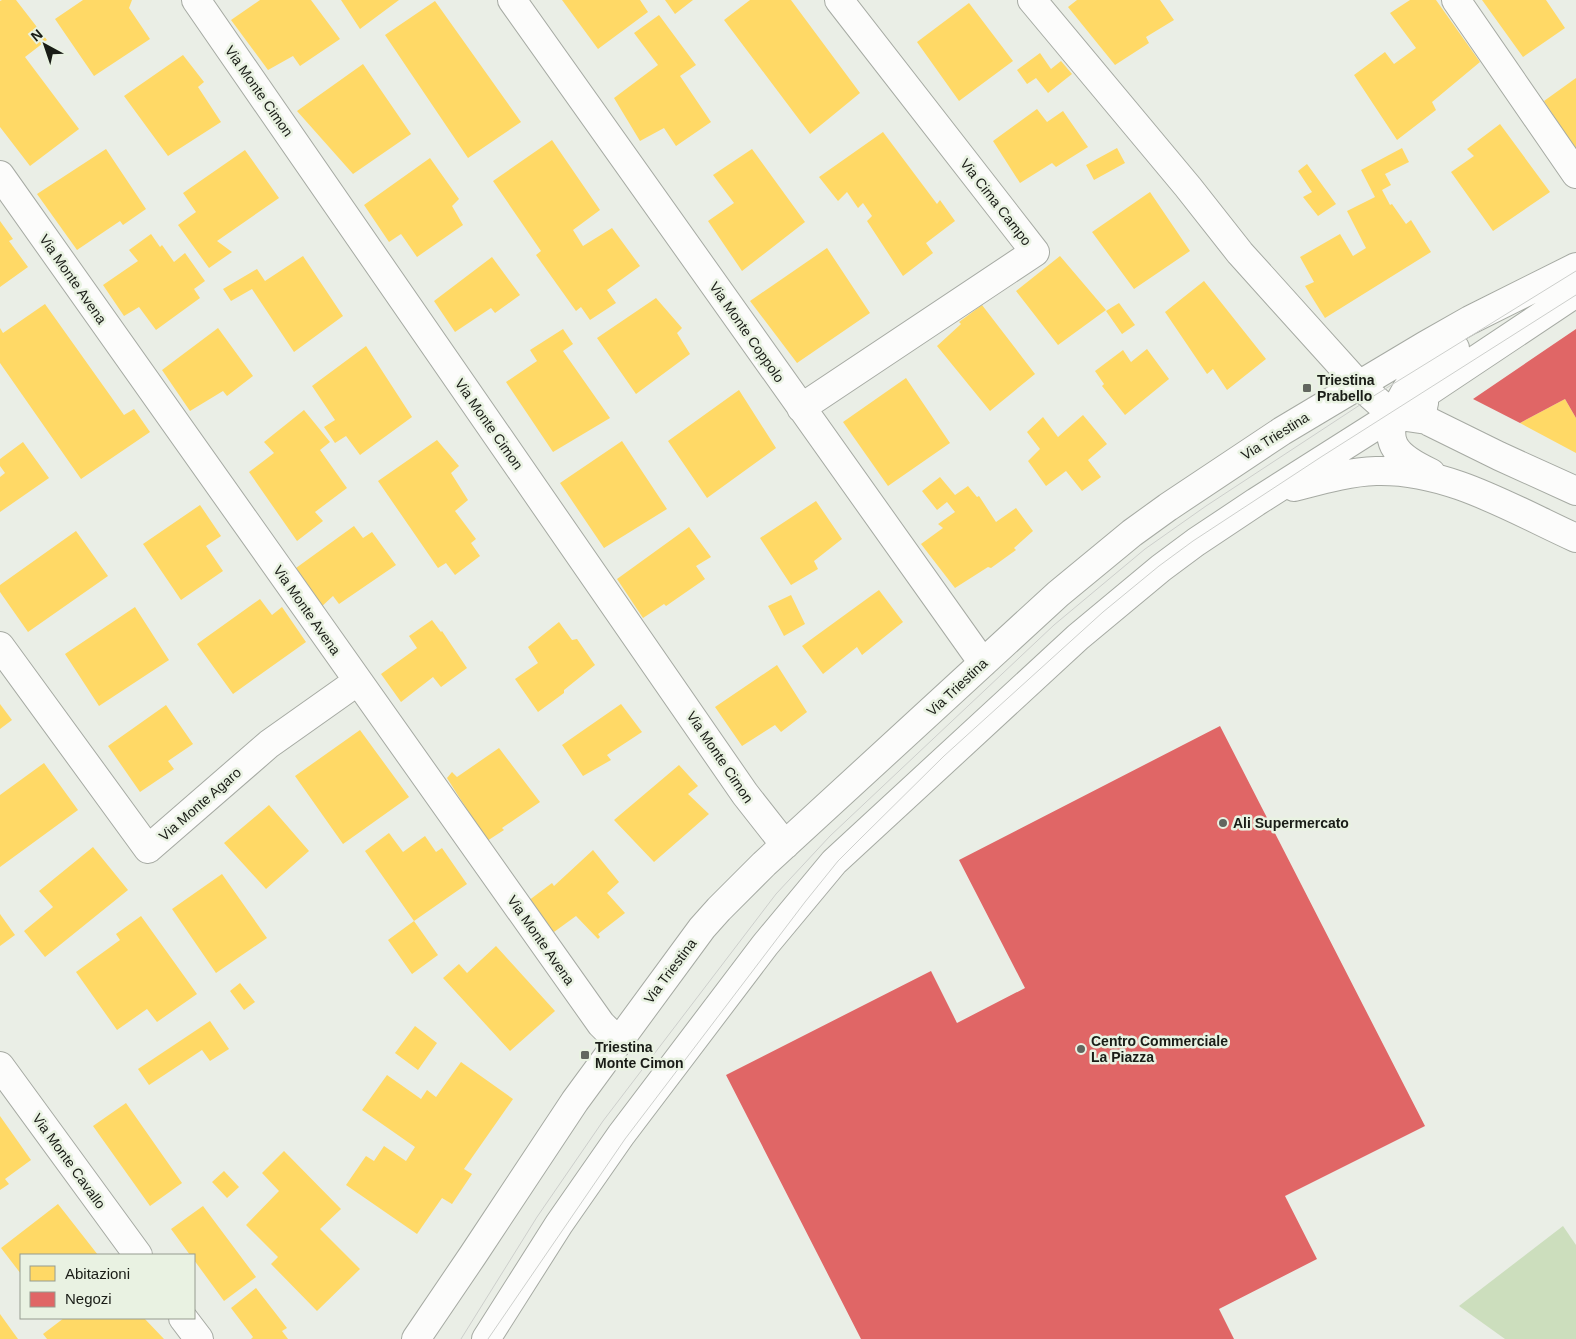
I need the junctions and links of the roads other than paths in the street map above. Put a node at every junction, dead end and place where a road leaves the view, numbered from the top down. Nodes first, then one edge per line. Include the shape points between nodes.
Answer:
1 (196, 0) edge
2 (512, 0) edge
3 (839, 0) edge
4 (1032, 0) edge
5 (1456, 0) edge
6 (1576, 174) edge
7 (0, 175) edge
8 (1576, 267) edge
9 (1536, 286) junction
10 (1576, 293) edge
11 (1359, 385) junction
12 (1428, 392) junction
13 (801, 408) junction
14 (1393, 415) junction
15 (1427, 420) junction
16 (1446, 480) junction
17 (1576, 491) edge
18 (1271, 493) junction
19 (1576, 538) edge
20 (0, 646) edge
21 (983, 663) junction
22 (358, 681) junction
23 (785, 845) junction
24 (609, 1033) junction
25 (0, 1066) edge
26 (137, 1254) edge
27 (473, 1256) junction
28 (184, 1319) edge
29 (199, 1339) edge
30 (416, 1339) edge
31 (432, 1339) edge
32 (486, 1339) edge

1 - 23 street, Via Monte Cimon via 749,800
2 - 13 street, Via Monte Coppolo
3 - 13 street, Via Cima Campo via 1035,252
4 - 11 street via 1240,253
5 - 6 street
7 - 22 street, Via Monte Avena
8 - 9 street, Via Triestina
9 - 11 street, Via Triestina via 1470,320
9 - 14 street via 1520,297 1491,327 1424,368 1412,380
10 - 12 street
11 - 14 street
11 - 21 street, Via Triestina via 1232,463 1132,533 1058,594
12 - 14 street
12 - 15 street via 1422,410
13 - 21 street, Via Monte Coppolo
14 - 15 street
14 - 16 street via 1391,436 1401,456
14 - 18 street
15 - 17 street
16 - 18 street via 1376,471 1343,474
16 - 19 street
18 - 32 street via 1196,542 1084,632 834,862 766,944 621,1135 559,1224
20 - 22 street, Via Monte Agaro via 148,849 269,744
21 - 23 street, Via Triestina
22 - 24 street, Via Monte Avena
23 - 24 street, Via Triestina via 742,885
24 - 27 street, Via Triestina via 566,1115
25 - 26 street, Via Monte Cavallo
27 - 30 street, Via Triestina
27 - 31 street, Via Triestina
28 - 29 street

